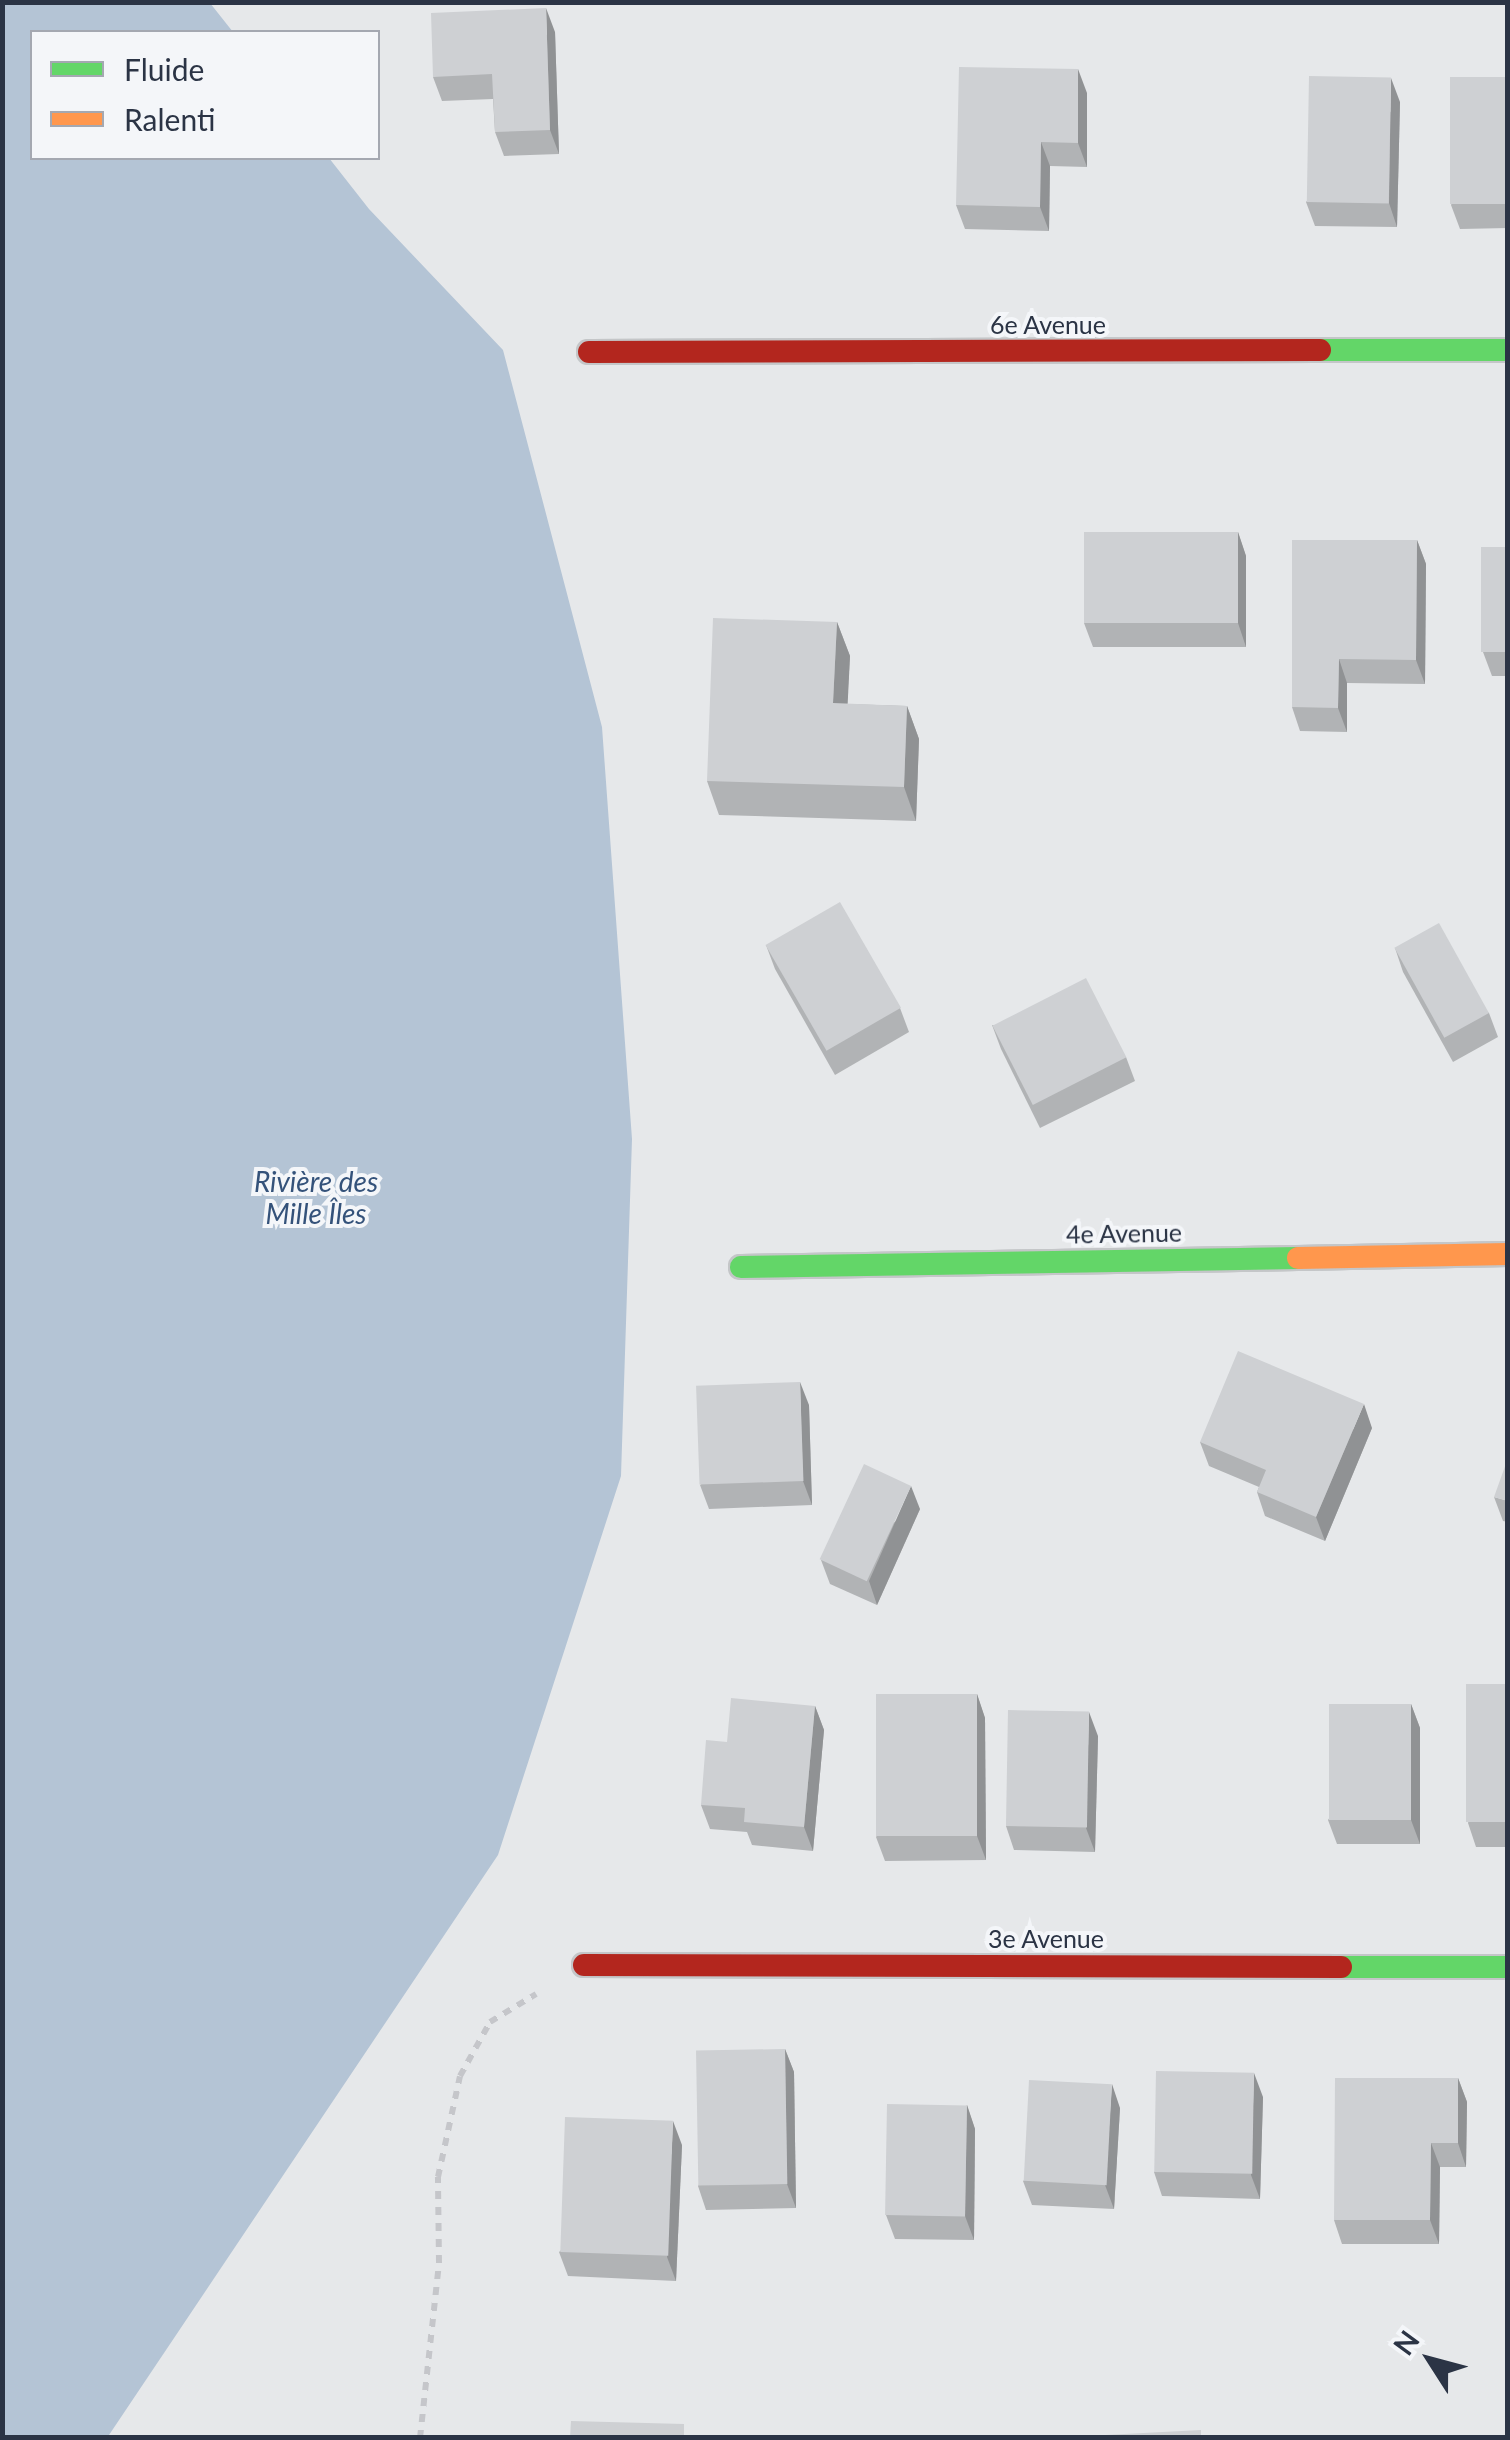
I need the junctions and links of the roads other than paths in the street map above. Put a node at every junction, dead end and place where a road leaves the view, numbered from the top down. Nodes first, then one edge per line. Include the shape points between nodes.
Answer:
1 (1508, 350) edge
2 (589, 352) dead end
3 (1508, 1254) edge
4 (741, 1267) dead end
5 (584, 1965) road end
6 (1508, 1966) edge

1 - 2 street, 6e Avenue
3 - 4 street, 4e Avenue
5 - 6 street, 3e Avenue

